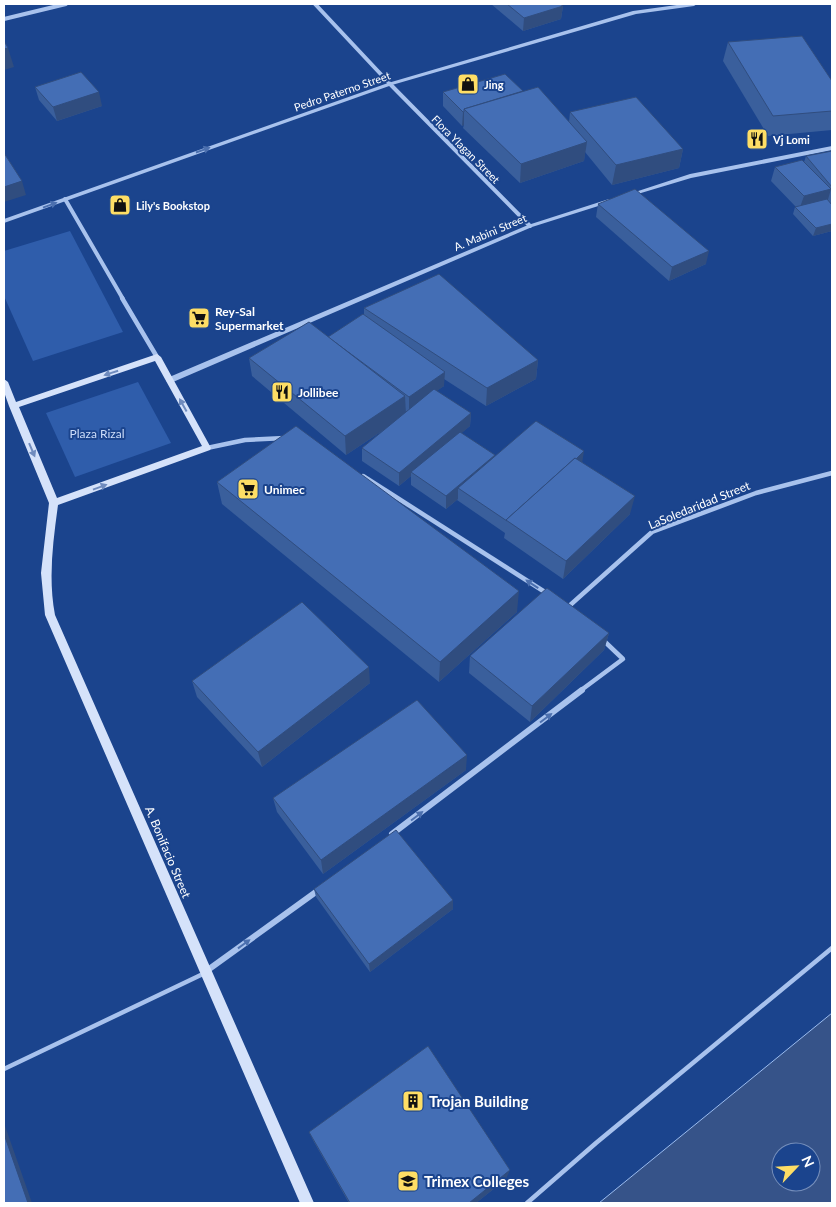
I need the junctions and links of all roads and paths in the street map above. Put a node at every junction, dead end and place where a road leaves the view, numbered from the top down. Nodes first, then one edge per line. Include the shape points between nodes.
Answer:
1 (66, 4) edge
2 (315, 4) edge
3 (694, 4) edge
4 (4, 19) edge
5 (390, 84) junction
6 (832, 148) edge
7 (624, 197) edge
8 (65, 199) junction
9 (614, 200) edge
10 (4, 221) edge
11 (530, 226) junction
12 (157, 357) junction
13 (170, 380) junction
14 (4, 382) edge
15 (13, 406) junction
16 (293, 439) edge
17 (207, 448) junction
18 (832, 473) edge
19 (360, 474) edge
20 (54, 503) junction
21 (551, 596) edge
22 (560, 602) edge
23 (568, 607) junction
24 (575, 614) edge
25 (596, 633) edge
26 (387, 839) edge
27 (324, 886) edge
28 (832, 948) edge
29 (205, 973) junction
30 (4, 1069) edge
31 (307, 1203) edge
32 (527, 1203) edge

1 - 4 street
2 - 5 street, Flora Ylagan Street
3 - 5 street, Pedro Paterno Street via 634,12
8 -> 5 street, Pedro Paterno Street
5 - 11 street, Flora Ylagan Street
6 - 7 street via 690,176
10 -> 8 street, Pedro Paterno Street
8 - 12 street
9 - 11 street, A. Mabini Street
11 - 13 street, A. Mabini Street
12 - 13 main road
12 -> 15 main road
17 -> 13 main road
14 - 15 main road
15 -> 20 main road
16 - 17 street via 265,437
20 -> 17 main road
18 - 23 street, LaSoledaridad Street via 756,493 652,532
21 -> 19 street
20 - 29 main road, A. Bonifacio Street via 44,572 50,616
22 - 23 street
23 - 24 street
26 -> 25 street via 624,659
29 -> 27 street
28 - 32 lane
29 - 30 lane
29 - 31 main road, A. Bonifacio Street

